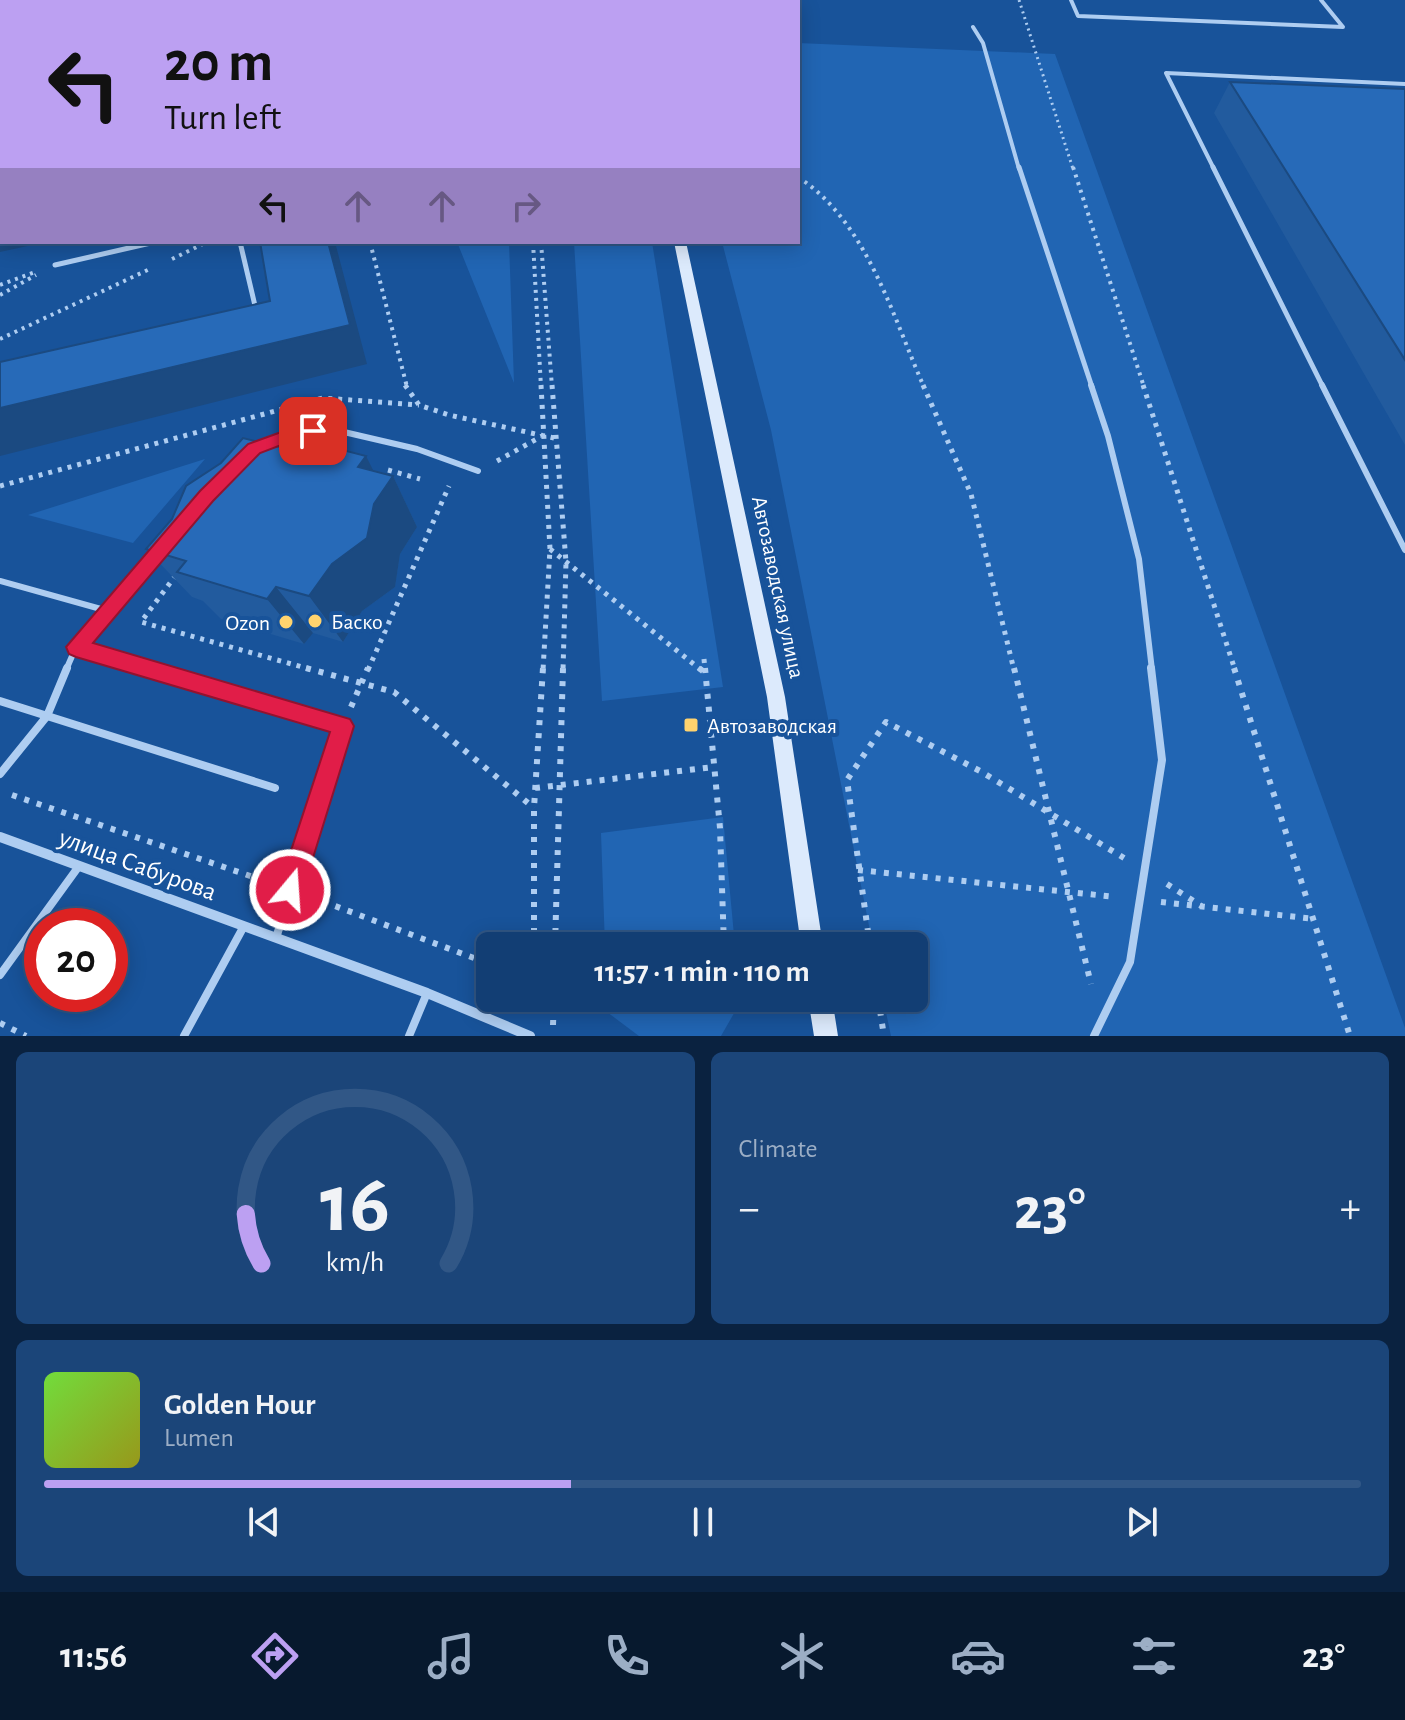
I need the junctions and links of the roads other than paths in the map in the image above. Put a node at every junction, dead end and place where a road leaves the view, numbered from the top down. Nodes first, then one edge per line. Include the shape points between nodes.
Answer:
1 (1071, 0) edge
2 (1321, 0) edge
3 (973, 27) dead end
4 (1405, 84) edge
5 (146, 244) edge
6 (240, 244) edge
7 (680, 244) edge
8 (55, 265) road end
9 (257, 314) edge
10 (254, 449) edge
11 (478, 471) road end
12 (167, 542) edge
13 (1405, 550) edge
14 (0, 581) edge
15 (108, 611) junction
16 (76, 647) junction
17 (0, 701) edge
18 (47, 716) junction
19 (0, 774) edge
20 (275, 788) dead end
21 (0, 837) edge
22 (79, 866) junction
23 (244, 926) junction
24 (810, 932) edge
25 (276, 938) junction
26 (0, 975) edge
27 (427, 993) junction
28 (822, 1012) edge
29 (184, 1036) edge
30 (409, 1036) edge
31 (530, 1036) edge
32 (826, 1036) edge
33 (1094, 1036) edge

1 - 2 lane via 1078,16 1343,27
3 - 33 lane via 983,43 1108,436 1139,559 1162,760 1130,962
4 - 13 lane via 1166,73
5 - 8 lane
6 - 9 lane
7 - 24 main road, Автозаводская улица via 776,697
10 - 11 lane via 295,433 331,429 417,449
12 - 15 lane
14 - 15 lane
15 - 16 lane
16 - 18 lane
16 - 25 lane via 343,726
17 - 18 lane
18 - 19 lane
18 - 20 lane
21 - 22 street, улица Сабурова
22 - 23 street, улица Сабурова
22 - 26 lane
23 - 25 street, улица Сабурова
23 - 29 lane
25 - 27 street, улица Сабурова
27 - 30 lane
27 - 31 street, улица Сабурова
28 - 32 main road

